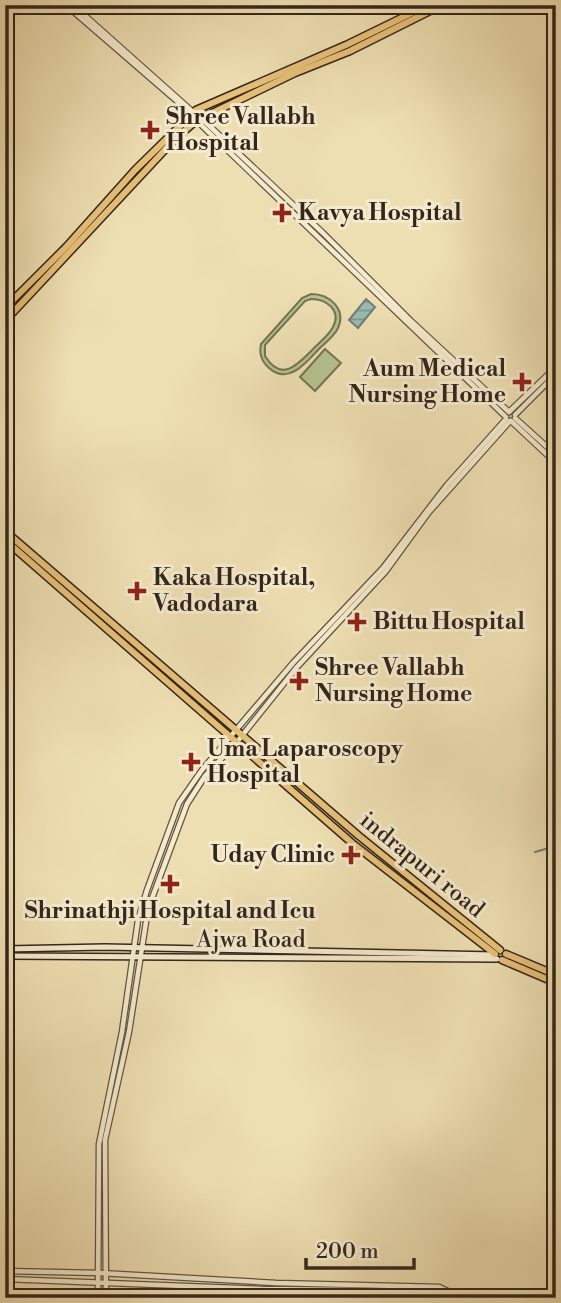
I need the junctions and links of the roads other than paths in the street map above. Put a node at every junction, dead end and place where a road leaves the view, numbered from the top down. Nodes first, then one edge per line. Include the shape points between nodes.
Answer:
1 (66, 5) edge
2 (73, 5) edge
3 (428, 5) edge
4 (442, 5) edge
5 (196, 116) junction
6 (5, 308) edge
7 (5, 321) edge
8 (556, 366) edge
9 (556, 374) edge
10 (510, 417) junction
11 (556, 456) edge
12 (556, 463) edge
13 (5, 531) edge
14 (5, 540) edge
15 (240, 733) junction
16 (234, 740) junction
17 (178, 817) junction
18 (5, 949) edge
19 (134, 949) junction
20 (141, 950) junction
21 (5, 956) edge
22 (499, 956) junction
23 (134, 957) junction
24 (141, 957) junction
25 (556, 975) edge
26 (556, 983) edge
27 (5, 1271) edge
28 (64, 1272) junction
29 (100, 1273) junction
30 (107, 1274) junction
31 (5, 1279) edge
32 (64, 1279) junction
33 (99, 1281) junction
34 (107, 1281) junction
35 (98, 1298) edge
36 (106, 1298) edge
37 (453, 1298) edge
38 (461, 1298) edge

1 - 5 street
2 - 5 street
3 - 5 main road
4 - 5 main road via 350,51
5 - 6 main road via 137,167
5 - 7 main road
5 - 10 street
8 - 10 street
9 - 10 street
10 - 11 street
10 - 12 street
10 - 15 street via 447,485 383,568 293,663
13 - 15 main road, indrapuri road
14 - 16 main road, indrapuri road
15 - 16 street
15 - 22 main road, indrapuri road
16 - 17 street
16 - 22 main road, indrapuri road via 352,843
17 - 19 street via 146,890
17 - 20 street via 148,909
18 - 19 main road, Ajwa Road
19 - 20 main road, Ajwa Road
19 - 23 street
20 - 22 main road, Ajwa Road
20 - 24 street
21 - 23 main road, Ajwa Road
22 - 24 main road, Ajwa Road
22 - 25 main road, indrapuri road
22 - 26 main road, indrapuri road
23 - 24 main road, Ajwa Road
23 - 29 street via 98,1152
24 - 30 street via 104,1147
27 - 28 street
28 - 29 street
28 - 32 street
29 - 30 street
29 - 33 street
30 - 34 street
30 - 38 street via 439,1287
31 - 32 street
32 - 33 street
33 - 34 street
33 - 35 street
34 - 36 street
34 - 37 street via 436,1291

